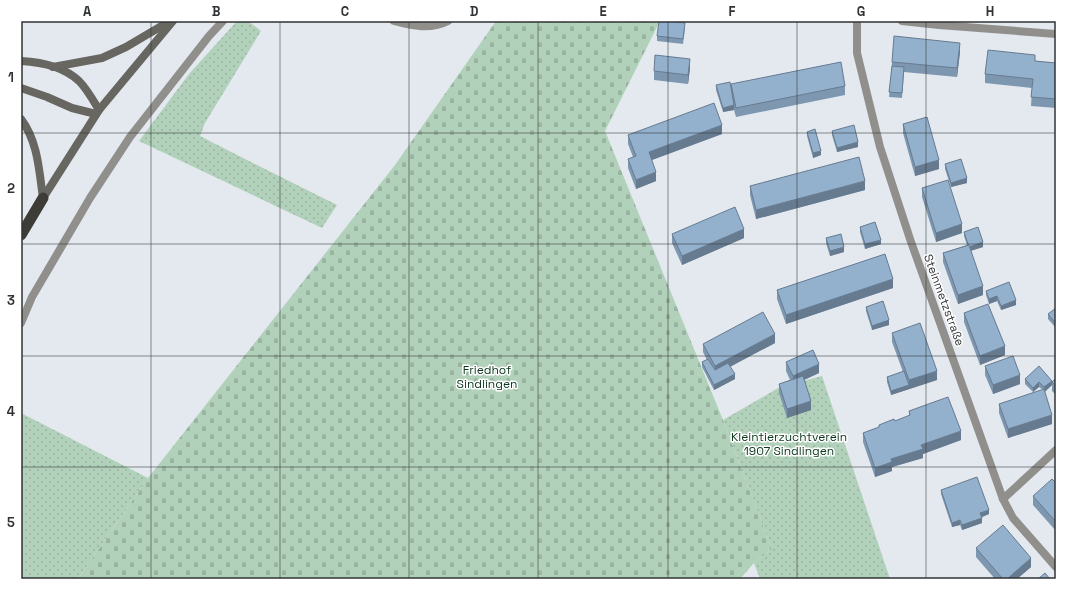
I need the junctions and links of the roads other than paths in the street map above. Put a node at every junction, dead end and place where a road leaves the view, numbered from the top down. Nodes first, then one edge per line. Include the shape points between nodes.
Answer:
1 (170, 21) edge
2 (173, 21) edge
3 (223, 21) edge
4 (394, 21) edge
5 (448, 21) edge
6 (857, 21) edge
7 (902, 21) edge
8 (1056, 34) edge
9 (21, 61) edge
10 (53, 66) junction
11 (21, 88) edge
12 (98, 112) junction
13 (21, 119) edge
14 (43, 198) junction
15 (21, 235) edge
16 (21, 323) edge
17 (1056, 450) edge
18 (1003, 499) junction
19 (1056, 567) edge

1 - 10 main road via 102,58
2 - 12 main road
3 - 16 street via 130,137 90,198 32,297
4 - 5 street via 421,26 435,26
6 - 18 street, Steinmetzstraße via 857,53 880,147 910,239
7 - 8 street
9 - 10 main road
10 - 12 main road via 79,81 91,96
11 - 12 main road via 72,108
12 - 14 main road
13 - 14 main road via 35,145
14 - 15 highway
17 - 18 street
18 - 19 street, Steinmetzstraße via 1013,518

